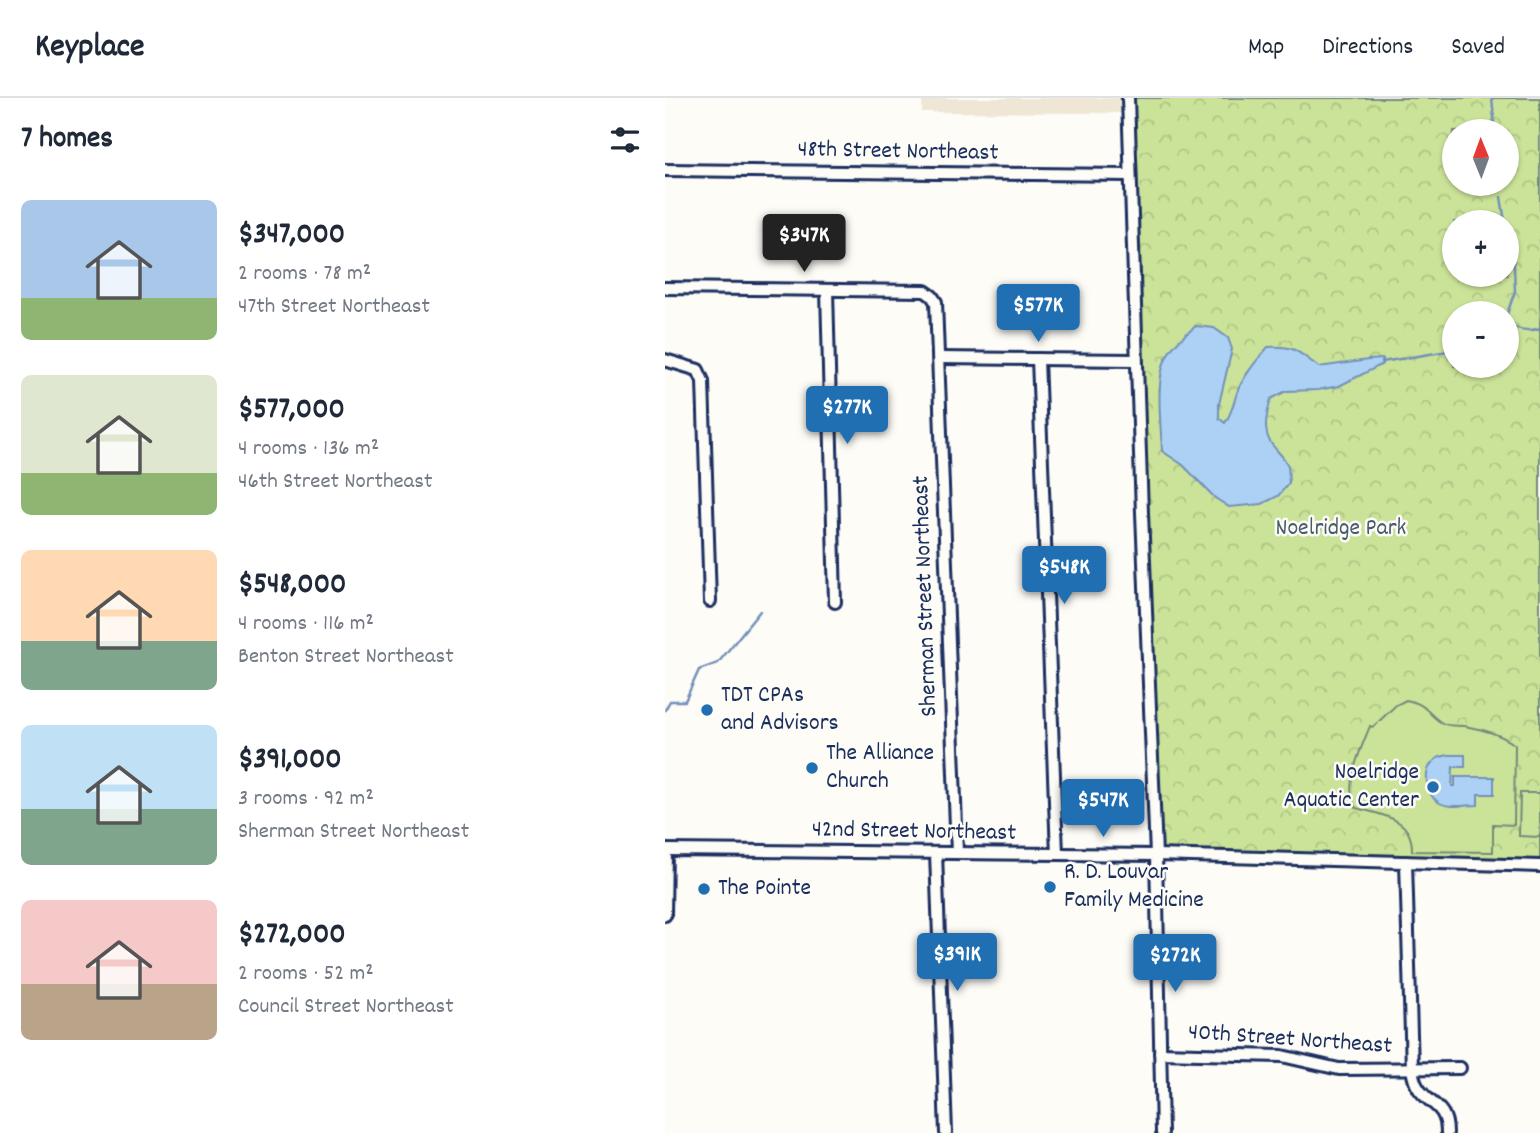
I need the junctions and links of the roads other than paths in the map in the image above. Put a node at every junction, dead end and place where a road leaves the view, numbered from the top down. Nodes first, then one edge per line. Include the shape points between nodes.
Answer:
1 (1128, 98) edge
2 (665, 170) edge
3 (1130, 175) junction
4 (665, 288) edge
5 (827, 290) junction
6 (939, 358) junction
7 (1038, 359) junction
8 (665, 360) edge
9 (1136, 360) junction
10 (710, 601) dead end
11 (835, 602) dead end
12 (666, 850) edge
13 (936, 853) junction
14 (957, 853) junction
15 (1057, 854) junction
16 (1156, 855) junction
17 (1406, 862) junction
18 (1540, 866) edge
19 (665, 915) edge
20 (1160, 1053) junction
21 (1459, 1068) dead end
22 (1412, 1069) junction
23 (946, 1133) edge
24 (1162, 1133) edge
25 (1447, 1133) edge

1 - 3 street
2 - 3 street, 48th Street Northeast
3 - 9 street
4 - 5 street
5 - 6 street, Sherman Street Northeast via 925,291 936,302
5 - 11 street
6 - 7 street
6 - 14 street, Sherman Street Northeast
7 - 9 street
7 - 15 street
8 - 10 street via 698,370 703,381
9 - 16 street
12 - 13 street, 42nd Street Northeast
12 - 19 street
13 - 14 street, 42nd Street Northeast
13 - 23 street
14 - 15 street, 42nd Street Northeast
15 - 16 street, 42nd Street Northeast
16 - 17 street, 42nd Street Northeast
16 - 20 street
17 - 18 street, 42nd Street Northeast
17 - 22 street
20 - 22 street, 40th Street Northeast via 1282,1056 1339,1069
20 - 24 street
21 - 22 street, 40th Street Northeast
22 - 25 street via 1417,1086 1441,1110

